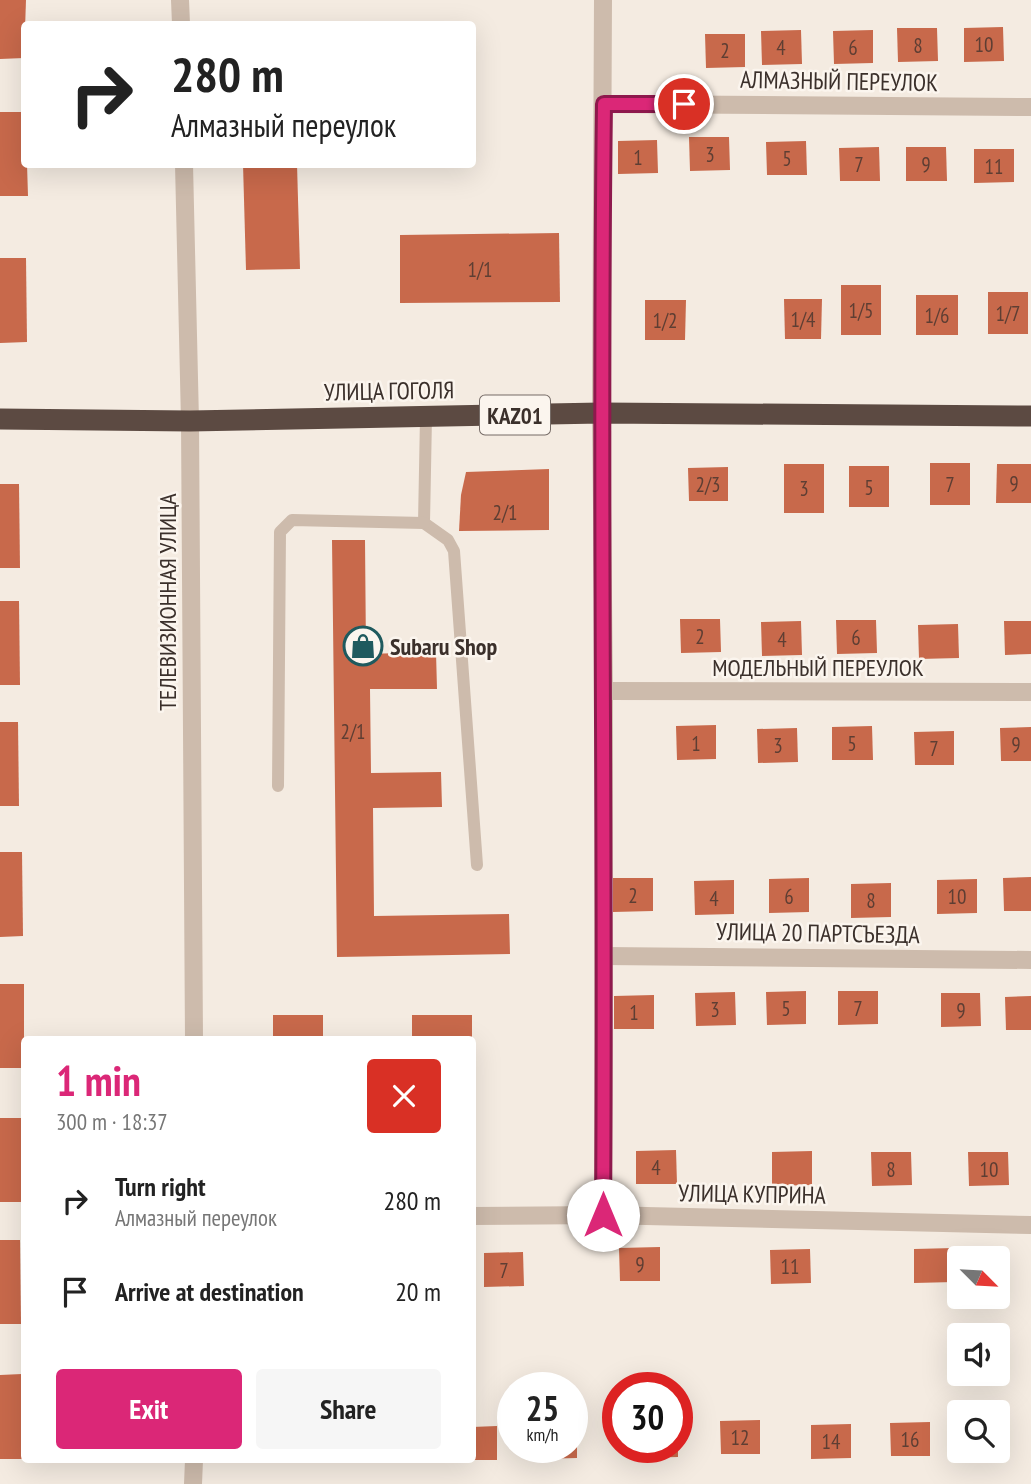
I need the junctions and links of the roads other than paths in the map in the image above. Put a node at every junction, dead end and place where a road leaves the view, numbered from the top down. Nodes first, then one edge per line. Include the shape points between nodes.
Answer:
1 (180, 0) edge
2 (603, 0) edge
3 (181, 21) edge
4 (604, 104) junction
5 (1031, 107) edge
6 (184, 168) edge
7 (601, 413) junction
8 (1031, 415) edge
9 (426, 417) junction
10 (0, 419) edge
11 (190, 421) junction
12 (424, 523) junction
13 (604, 691) junction
14 (1031, 692) edge
15 (278, 786) dead end
16 (477, 865) dead end
17 (605, 956) junction
18 (1031, 960) edge
19 (194, 1036) edge
20 (603, 1215) junction
21 (476, 1216) edge
22 (1031, 1225) edge
23 (194, 1463) edge
24 (193, 1484) edge

1 - 3 street
2 - 4 street
4 - 5 street, АЛМАЗНЫЙ ПЕРЕУЛОК
4 - 7 street
6 - 11 street, ТЕЛЕВИЗИОННАЯ УЛИЦА
7 - 8 highway, УЛИЦА ГОГОЛЯ / KАZ01
7 - 9 highway, УЛИЦА ГОГОЛЯ / KАZ01
7 - 13 street
9 - 11 highway, УЛИЦА ГОГОЛЯ / KАZ01
9 - 12 lane
10 - 11 highway, УЛИЦА ГОГОЛЯ / KАZ01
11 - 19 street, ТЕЛЕВИЗИОННАЯ УЛИЦА
12 - 15 lane via 292,520 280,532
12 - 16 lane via 448,540 454,551
13 - 14 street, МОДЕЛЬНЫЙ ПЕРЕУЛОК
13 - 17 street
17 - 18 street, УЛИЦА 20 ПАРТСЪЕЗДА
17 - 20 street
20 - 21 street, УЛИЦА КУПРИНА
20 - 22 street, УЛИЦА КУПРИНА
23 - 24 street

